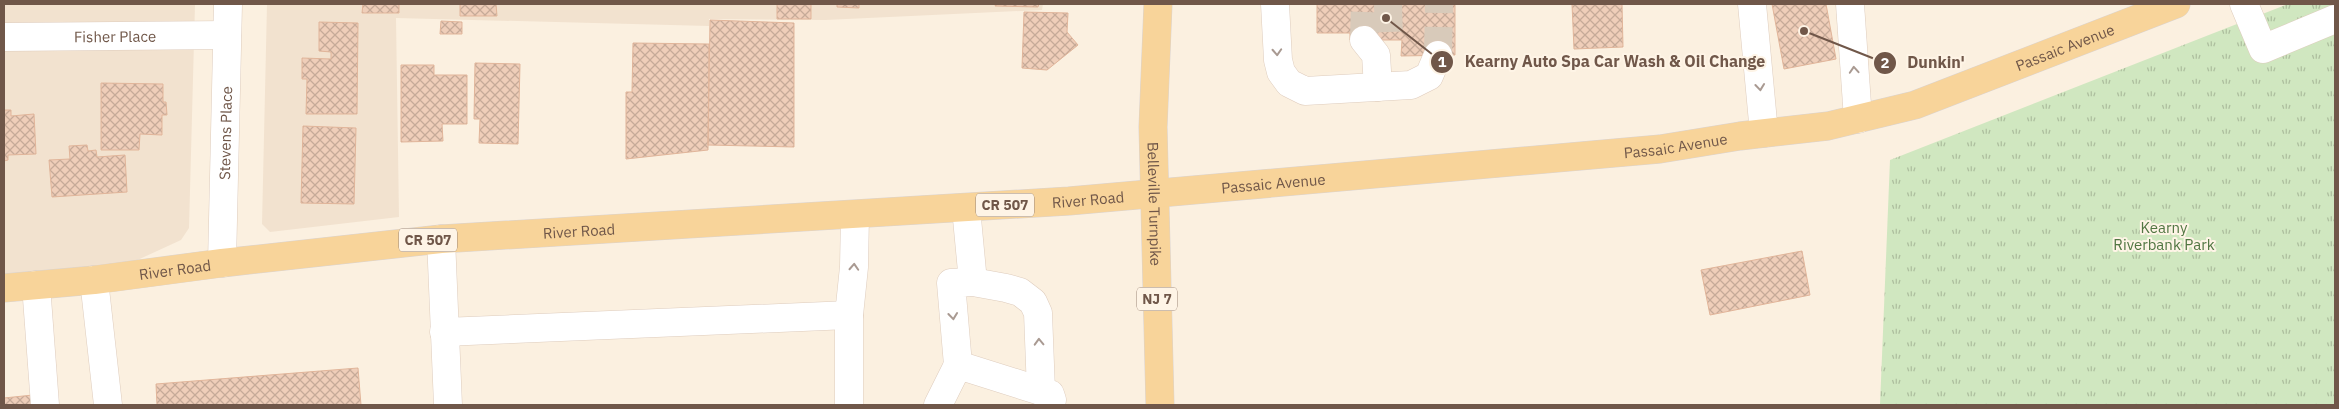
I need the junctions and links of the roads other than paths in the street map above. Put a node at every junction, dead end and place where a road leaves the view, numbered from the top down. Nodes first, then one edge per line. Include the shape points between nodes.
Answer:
1 (228, 4) edge
2 (1158, 4) edge
3 (1275, 4) edge
4 (1752, 4) edge
5 (1850, 4) edge
6 (2176, 4) edge
7 (2244, 4) edge
8 (2335, 18) edge
9 (227, 35) junction
10 (4, 37) edge
11 (1377, 45) tunnel mouth
12 (1438, 55) tunnel mouth
13 (1378, 87) junction
14 (1858, 118) junction
15 (1764, 133) junction
16 (1154, 193) junction
17 (966, 208) junction
18 (855, 215) junction
19 (441, 239) junction
20 (222, 263) junction
21 (94, 280) junction
22 (973, 282) junction
23 (36, 285) junction
24 (4, 288) edge
25 (849, 315) junction
26 (444, 332) junction
27 (958, 365) junction
28 (1047, 398) edge
29 (45, 405) edge
30 (108, 405) edge
31 (448, 405) edge
32 (849, 405) edge
33 (938, 405) edge
34 (1160, 405) edge

1 - 9 street, Stevens Place
2 - 16 main road, Belleville Turnpike / NJ 7
3 -> 13 street via 1278,60 1289,83 1313,92
4 -> 15 street
14 -> 5 street
6 - 14 main road, Passaic Avenue via 1915,105
7 - 8 street via 2263,49
9 - 10 street, Fisher Place
9 - 20 street, Stevens Place
11 - 13 street
12 - 13 street via 1429,76 1411,85
14 - 15 main road, Passaic Avenue via 1828,126
15 - 16 main road, Passaic Avenue via 1660,149
16 - 17 main road, River Road / CR 507
16 - 34 main road, Belleville Turnpike / NJ 7
17 - 18 main road, River Road / CR 507
17 - 22 street
18 - 19 main road, River Road / CR 507
25 -> 18 street
19 - 20 main road, River Road / CR 507
19 - 26 street
20 - 21 main road, River Road / CR 507
21 - 23 main road, River Road / CR 507
21 - 30 street
22 -> 27 street via 950,284
28 -> 22 street via 1035,305 1020,292
23 - 24 main road, River Road / CR 507
23 - 29 street
25 - 26 street
25 - 32 street
26 - 31 street
27 - 28 street
27 - 33 street

